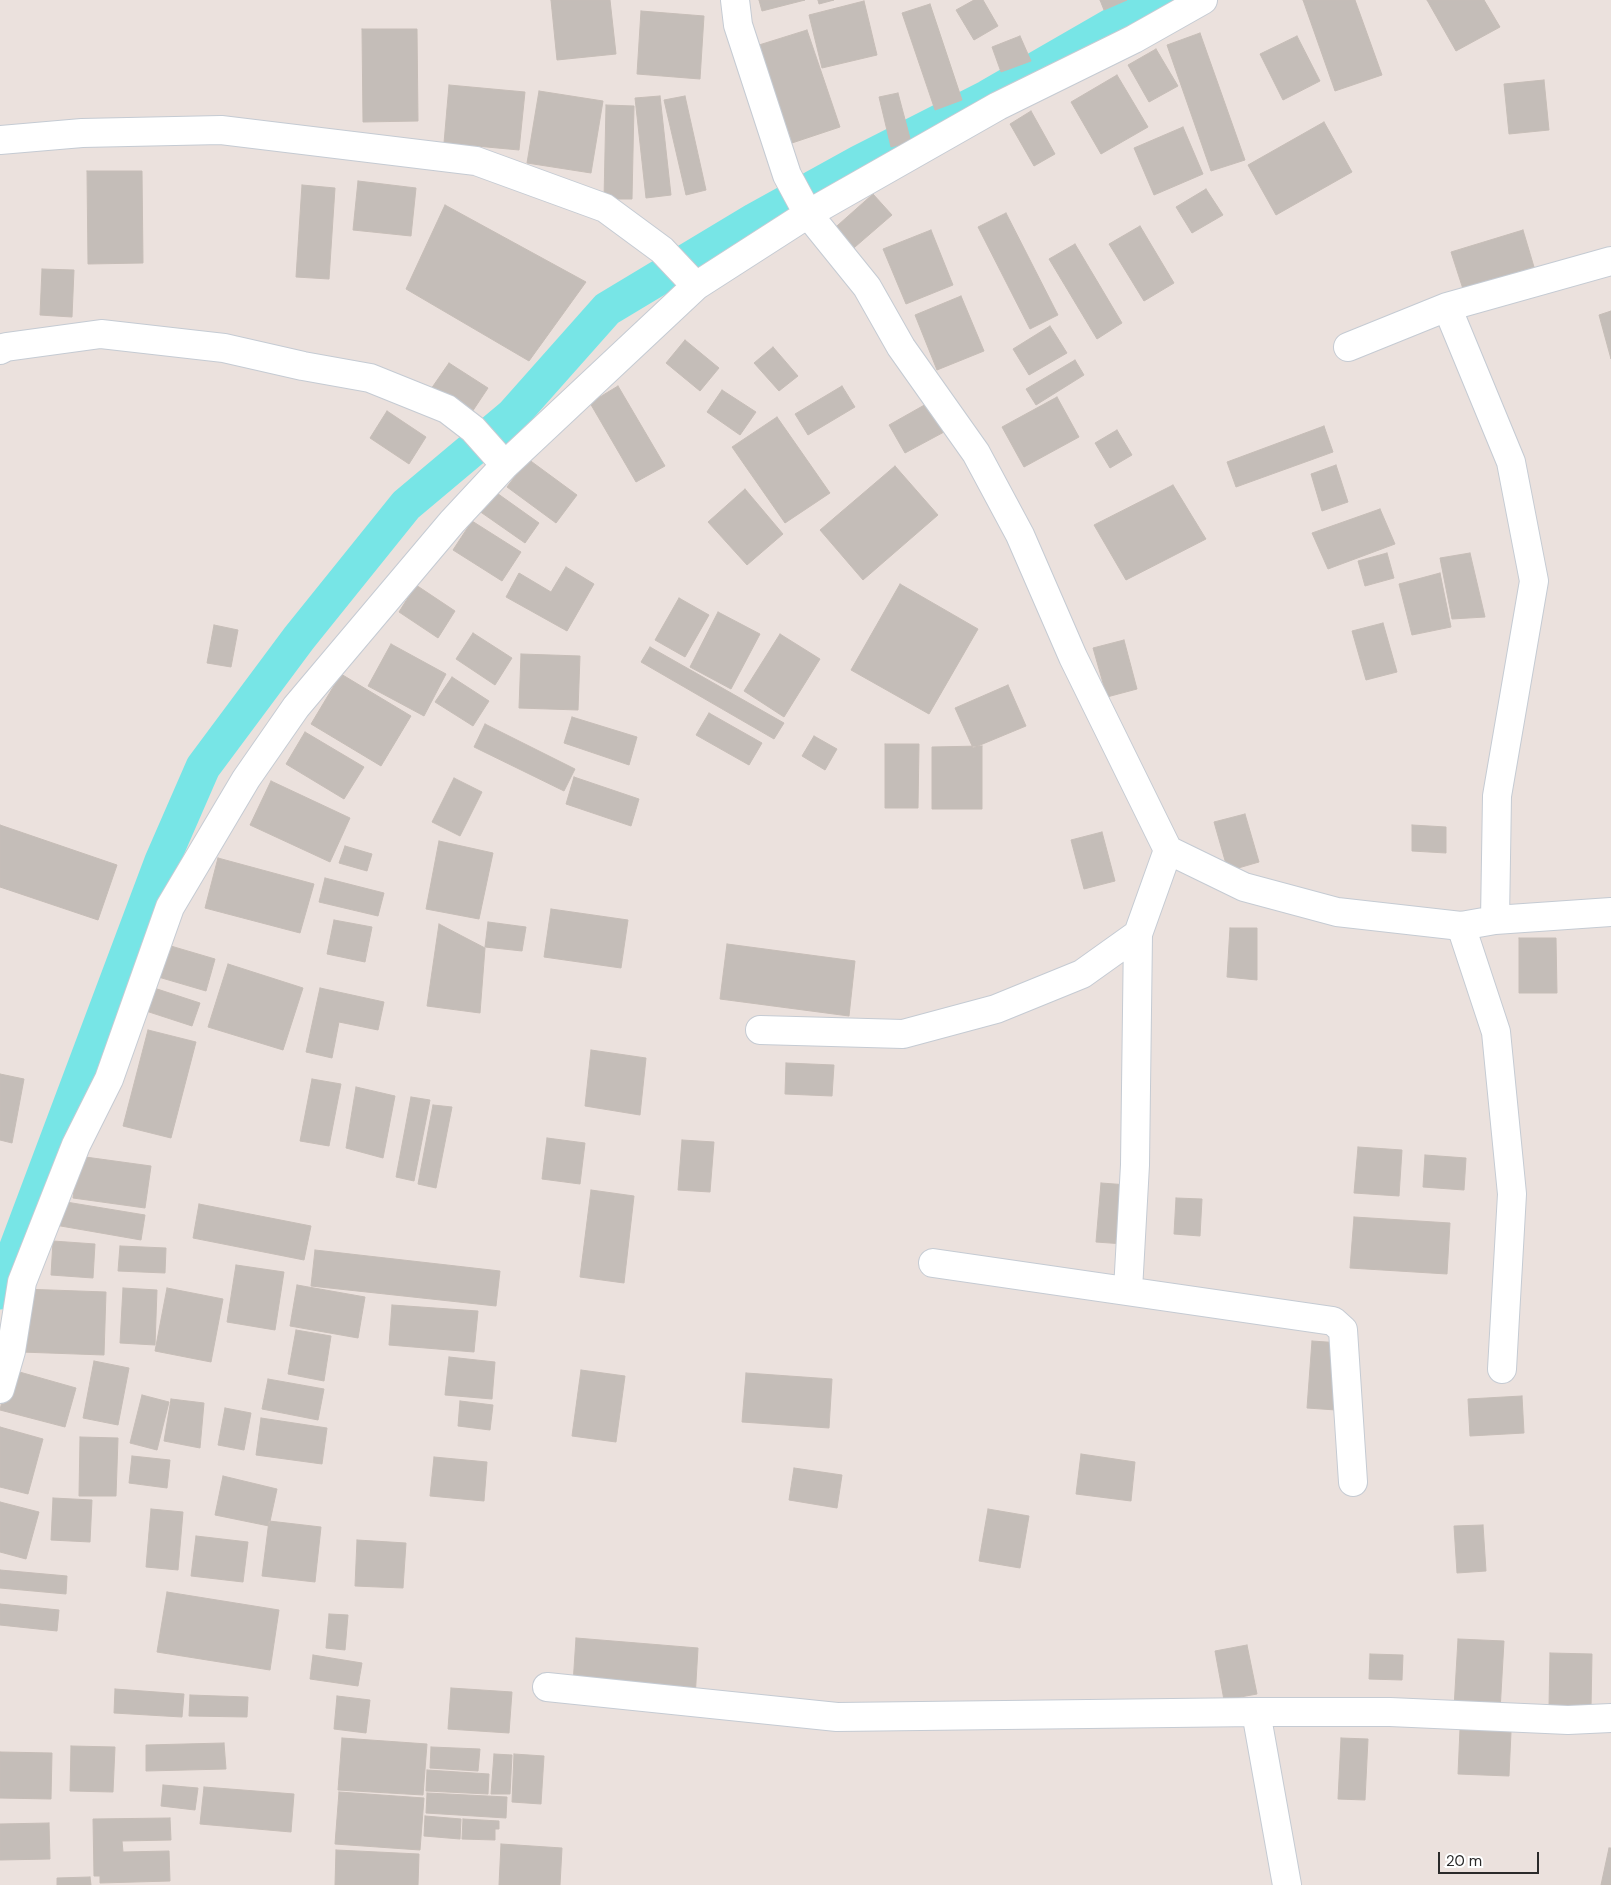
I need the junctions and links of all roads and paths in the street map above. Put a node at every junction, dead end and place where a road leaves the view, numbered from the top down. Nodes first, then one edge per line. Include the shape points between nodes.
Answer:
1 (735, 0) edge
2 (1203, 0) edge
3 (0, 140) edge
4 (805, 208) junction
5 (1611, 261) edge
6 (691, 280) junction
7 (1447, 307) junction
8 (1348, 347) dead end
9 (0, 350) edge
10 (501, 460) junction
11 (1168, 850) junction
12 (1611, 912) edge
13 (1495, 920) junction
14 (1461, 926) junction
15 (1138, 934) junction
16 (760, 1030) dead end
17 (933, 1262) dead end
18 (1128, 1290) junction
19 (1502, 1369) dead end
20 (0, 1389) edge
21 (1353, 1482) dead end
22 (547, 1687) dead end
23 (1256, 1712) junction
24 (1611, 1718) edge
25 (1287, 1885) edge

1 - 4 street via 738,25 787,175
2 - 4 street via 1134,40 998,106
3 - 6 street via 82,133 221,130 476,162 605,208 662,250
4 - 6 street
4 - 11 street via 867,287 902,347 976,453 1020,535 1073,657
5 - 7 street
6 - 10 street
7 - 8 street
7 - 13 street via 1510,462 1534,582 1496,796
9 - 10 street via 6,346 101,334 224,348 370,378 446,409 473,429
10 - 20 street via 296,707 246,779 170,907 109,1078 76,1145 22,1282 11,1352
11 - 14 street via 1244,887 1337,912
11 - 15 street
12 - 13 street
13 - 14 street
14 - 19 street via 1496,1032 1512,1194
15 - 16 street via 1074,977 996,1009 903,1034
15 - 18 street via 1135,1165
17 - 18 street
18 - 21 street via 1332,1321 1343,1330
22 - 23 street via 837,1717
23 - 24 street via 1390,1712 1568,1720
23 - 25 street

